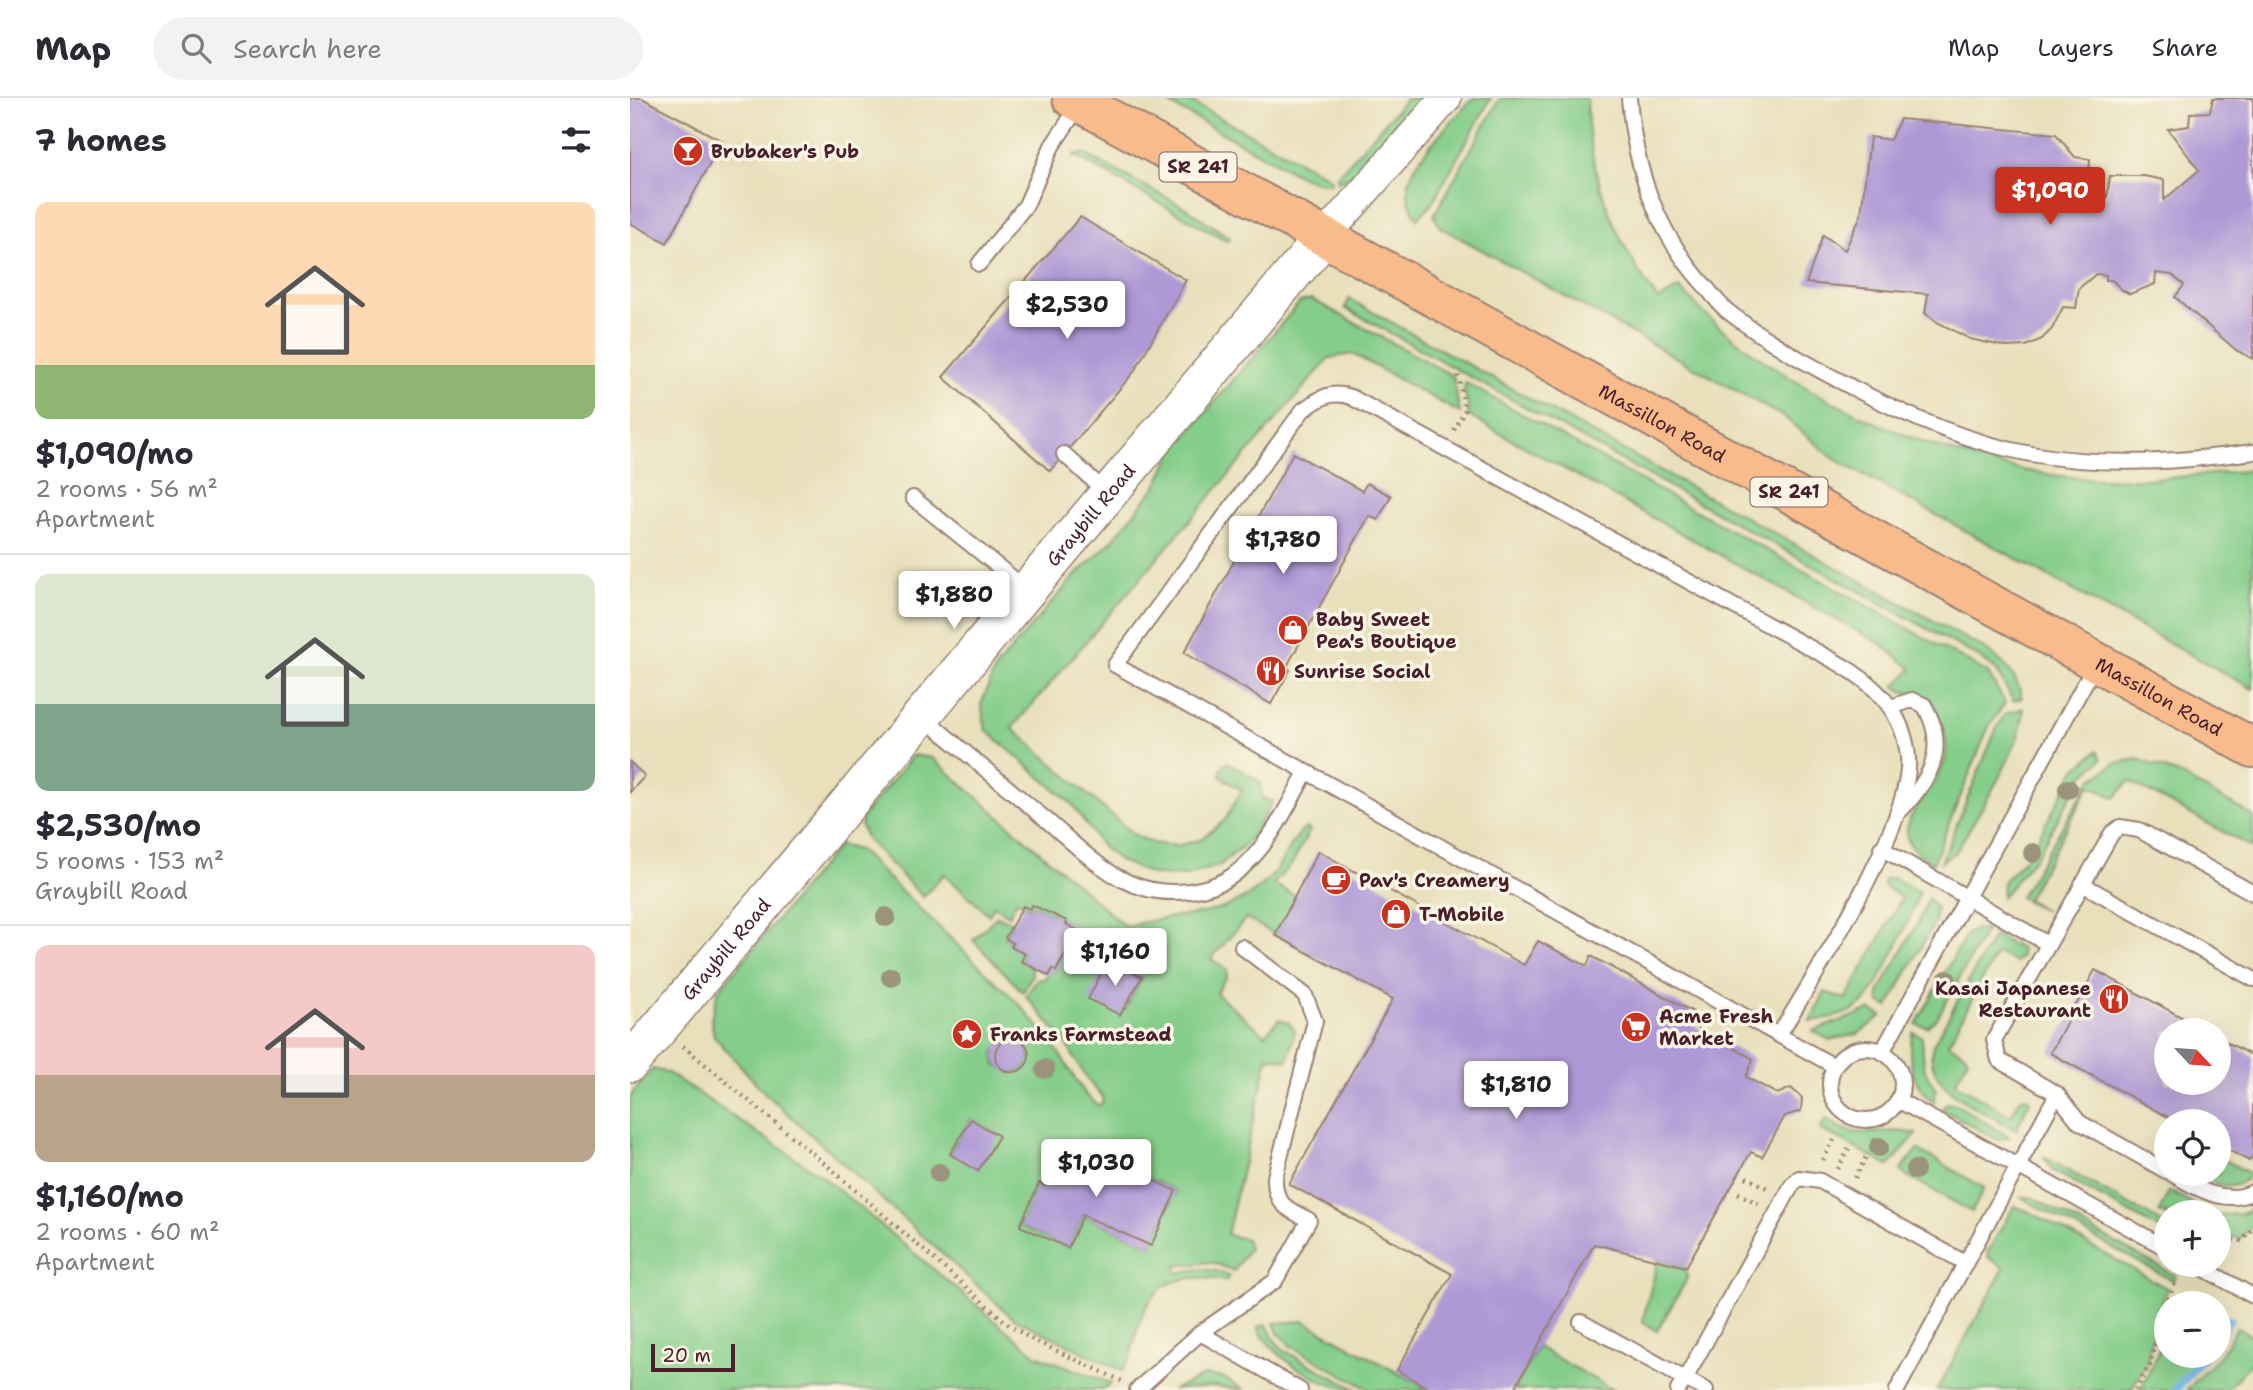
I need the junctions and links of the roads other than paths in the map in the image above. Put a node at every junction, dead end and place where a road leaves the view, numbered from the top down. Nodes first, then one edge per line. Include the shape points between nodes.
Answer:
1 (1446, 98) edge
2 (1629, 98) edge
3 (1076, 100) edge
4 (1324, 237) junction
5 (979, 264) dead end
6 (2253, 453) edge
7 (1064, 454) dead end
8 (1108, 494) junction
9 (913, 498) dead end
10 (1027, 590) junction
11 (2097, 662) junction
12 (1891, 706) junction
13 (921, 715) junction
14 (2253, 748) edge
15 (1306, 772) junction
16 (1896, 815) junction
17 (1881, 848) junction
18 (2082, 884) junction
19 (2253, 892) edge
20 (1967, 898) junction
21 (2048, 944) junction
22 (1242, 947) dead end
23 (2253, 979) edge
24 (1779, 1035) junction
25 (1882, 1052) junction
26 (630, 1063) edge
27 (1834, 1066) junction
28 (2057, 1094) junction
29 (1898, 1100) junction
30 (2154, 1164) edge
31 (2017, 1166) junction
32 (2196, 1186) edge
33 (2253, 1192) edge
34 (2154, 1241) edge
35 (1965, 1263) junction
36 (2219, 1277) edge
37 (2253, 1296) edge
38 (1581, 1322) dead end
39 (1200, 1334) junction
40 (1682, 1384) edge
41 (1138, 1389) edge
42 (1300, 1390) edge
43 (1706, 1390) edge
44 (1897, 1390) edge

1 - 4 street, Graybill Road
2 - 6 lane via 1632,135 1650,202 1686,265 1728,312 1799,360 1959,436 2031,454 2108,461
3 - 4 main road, Massillon Road / SR 241
3 - 5 lane via 1026,205
4 - 8 street, Graybill Road
4 - 11 main road, Massillon Road / SR 241
7 - 8 lane
8 - 10 street, Graybill Road
9 - 10 lane
10 - 13 street, Graybill Road
11 - 14 main road, Massillon Road / SR 241
11 - 20 lane
12 - 15 lane via 1867,680 1838,663 1338,392 1323,396 1299,415 1115,666
12 - 16 lane via 1909,759
12 - 16 lane via 1912,701 1924,705 1938,750 1926,782
13 - 15 lane via 1087,854 1116,876 1144,888 1172,892 1204,888 1231,877 1255,855
13 - 26 street, Graybill Road
15 - 24 lane
16 - 17 lane
17 - 20 lane
17 - 24 lane via 1872,873
18 - 19 lane via 2112,833 2129,826
18 - 21 lane
18 - 23 lane
20 - 21 lane
20 - 25 lane
21 - 28 lane via 1994,1040 1994,1050 1999,1060
22 - 39 lane via 1305,995 1312,1006 1315,1021 1274,1193 1280,1206 1309,1220 1275,1281
24 - 27 lane
25 - 27 lane via 1855,1049
25 - 29 lane via 1897,1065 1902,1077
27 - 29 lane via 1832,1097 1847,1115 1858,1120 1881,1117
28 - 30 lane via 2079,1122
28 - 31 lane
29 - 31 lane
31 - 34 lane
31 - 35 lane
32 - 33 lane via 2235,1199
35 - 40 lane via 1820,1181 1799,1178
35 - 44 lane
36 - 37 lane
38 - 40 lane
39 - 41 lane
39 - 42 lane
40 - 43 lane

